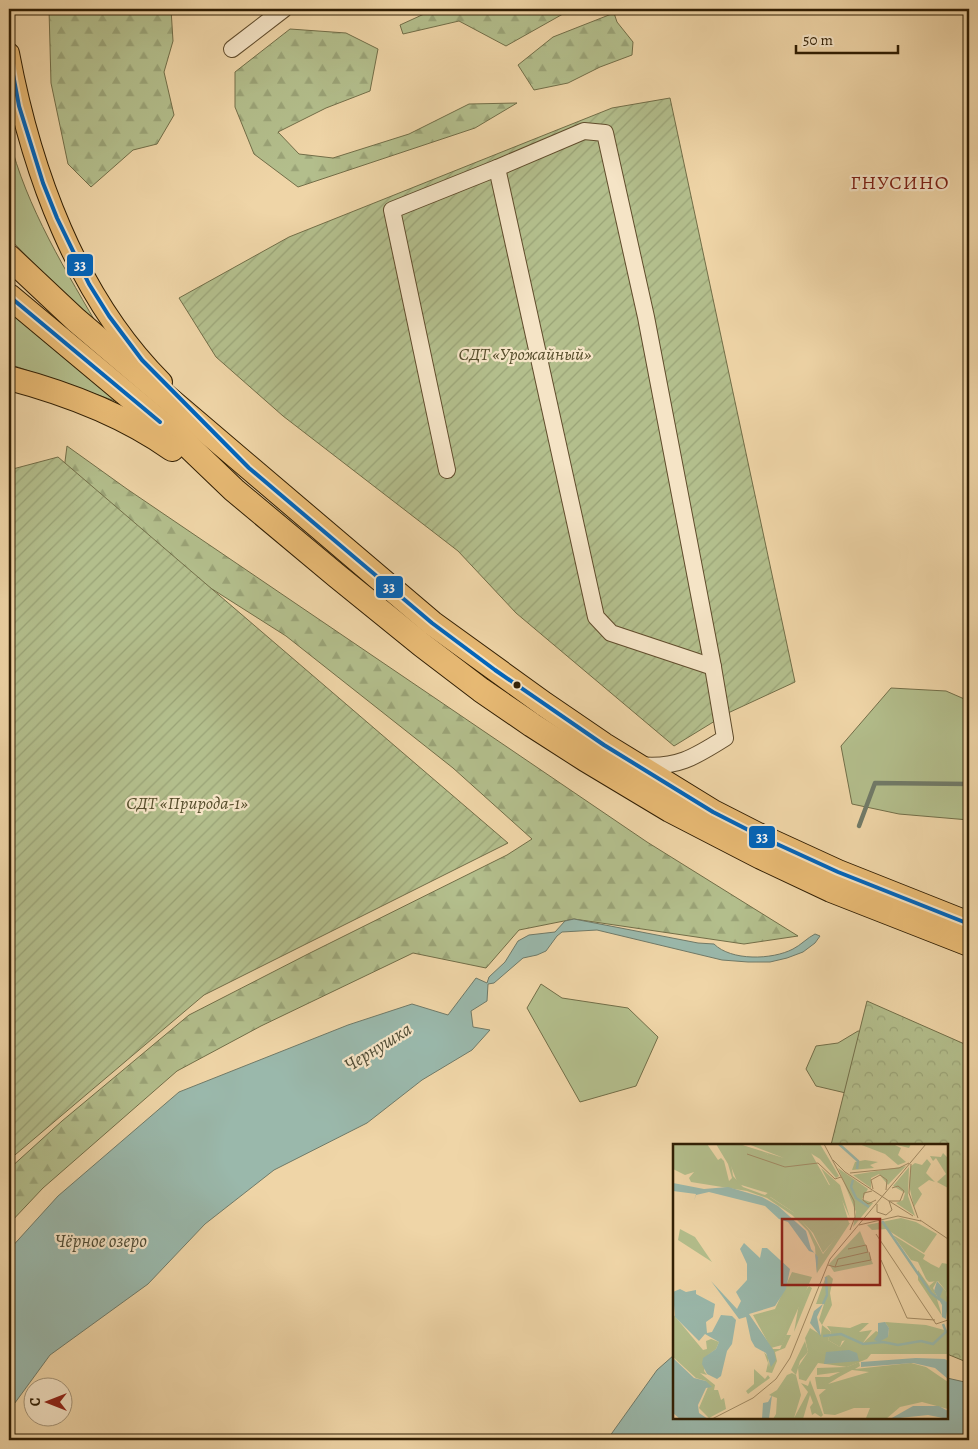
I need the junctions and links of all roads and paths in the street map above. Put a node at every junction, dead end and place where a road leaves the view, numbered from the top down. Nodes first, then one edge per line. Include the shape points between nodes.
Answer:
1 (284, 9) edge
2 (232, 49) dead end
3 (9, 54) edge
4 (497, 168) junction
5 (9, 257) edge
6 (9, 296) edge
7 (9, 378) edge
8 (249, 468) junction
9 (447, 470) dead end
10 (234, 490) junction
11 (712, 667) junction
12 (635, 765) junction
13 (969, 924) edge
14 (969, 944) edge

1 - 2 street
3 - 8 main road via 19,106 42,183 89,284 142,360
4 - 9 street via 392,210
4 - 11 street via 596,617 611,633
4 - 11 street via 584,130 605,133 646,317
5 - 8 highway via 76,320
6 - 10 highway via 184,443
7 - 10 highway via 124,420 156,437
8 - 12 highway via 432,623
10 - 14 highway via 422,645 481,690 585,759 670,810 761,857 831,890
11 - 12 street via 724,738 694,758 671,765
12 - 13 highway via 713,812 766,839 838,872

